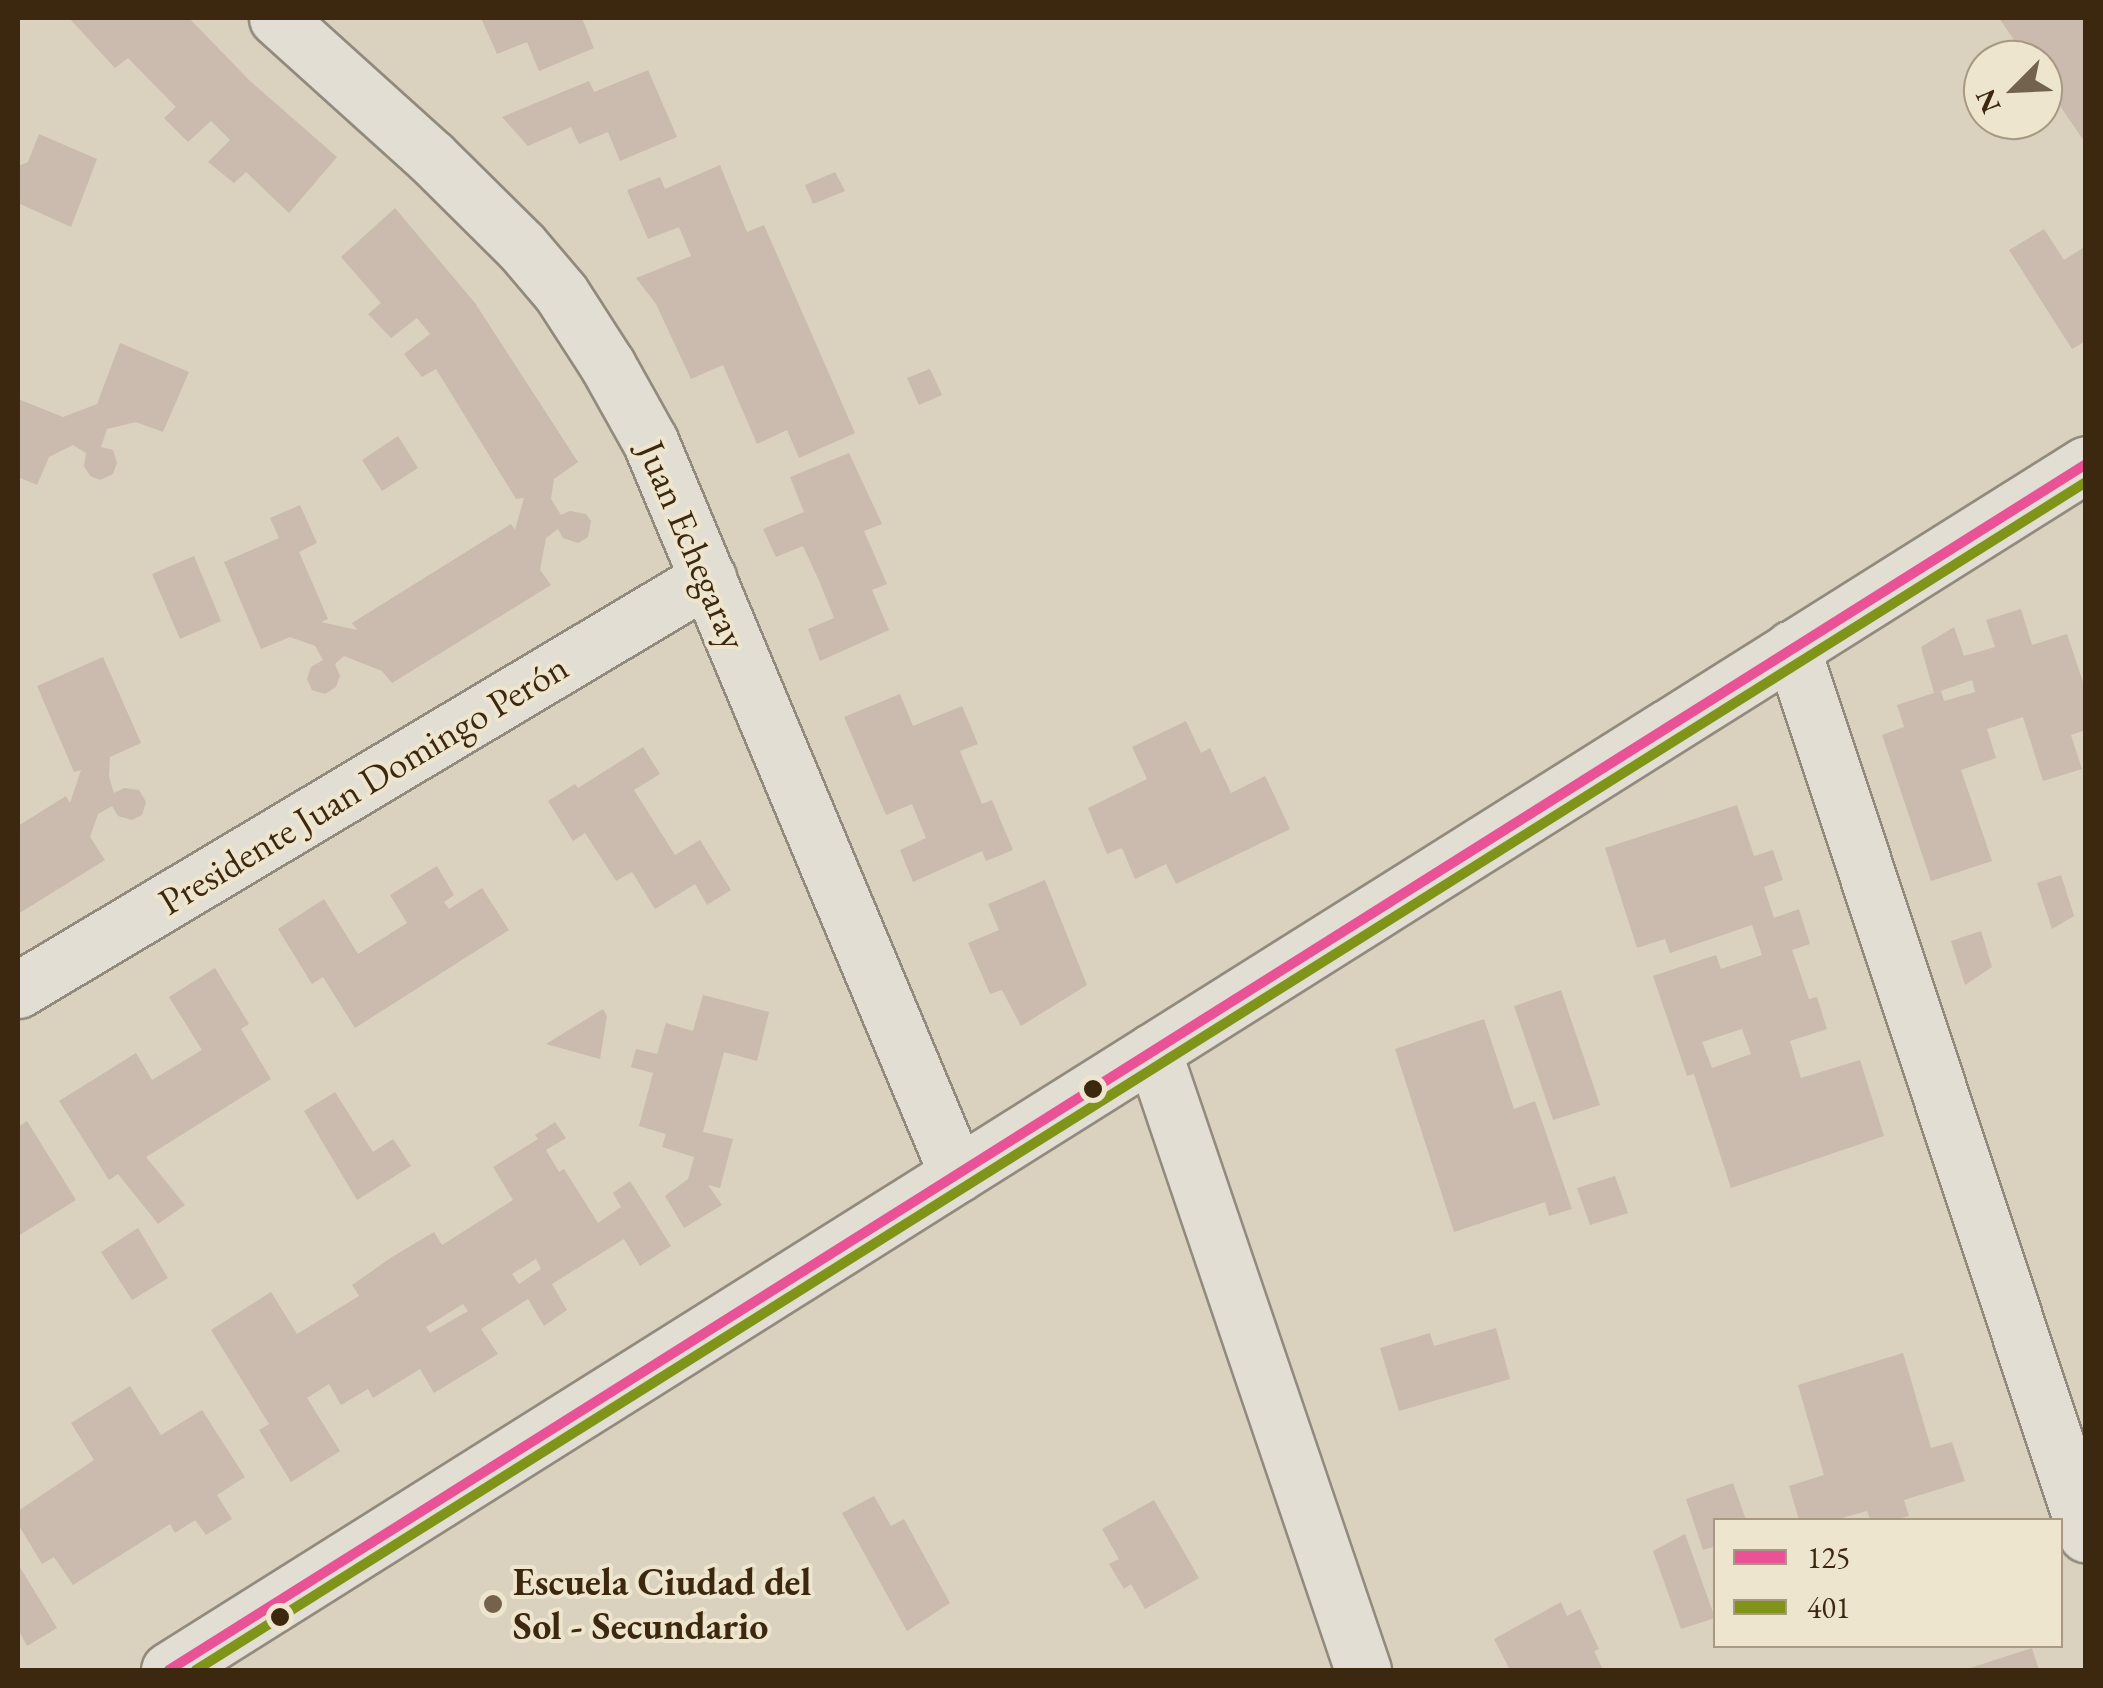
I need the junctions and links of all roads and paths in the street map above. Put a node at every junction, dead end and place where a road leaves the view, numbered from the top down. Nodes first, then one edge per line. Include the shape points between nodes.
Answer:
1 (277, 18) edge
2 (2082, 478) edge
3 (708, 578) junction
4 (1792, 648) junction
5 (18, 990) edge
6 (1153, 1050) junction
7 (957, 1174) junction
8 (2086, 1534) edge
9 (169, 1670) edge
10 (1364, 1670) edge

1 - 3 street, Juan Echegaray via 431,156 561,293 650,441
2 - 4 street
3 - 5 street, Presidente Juan Domingo Perón
3 - 7 street, Juan Echegaray
4 - 6 street
4 - 8 street
6 - 7 street
6 - 10 street
7 - 9 street

